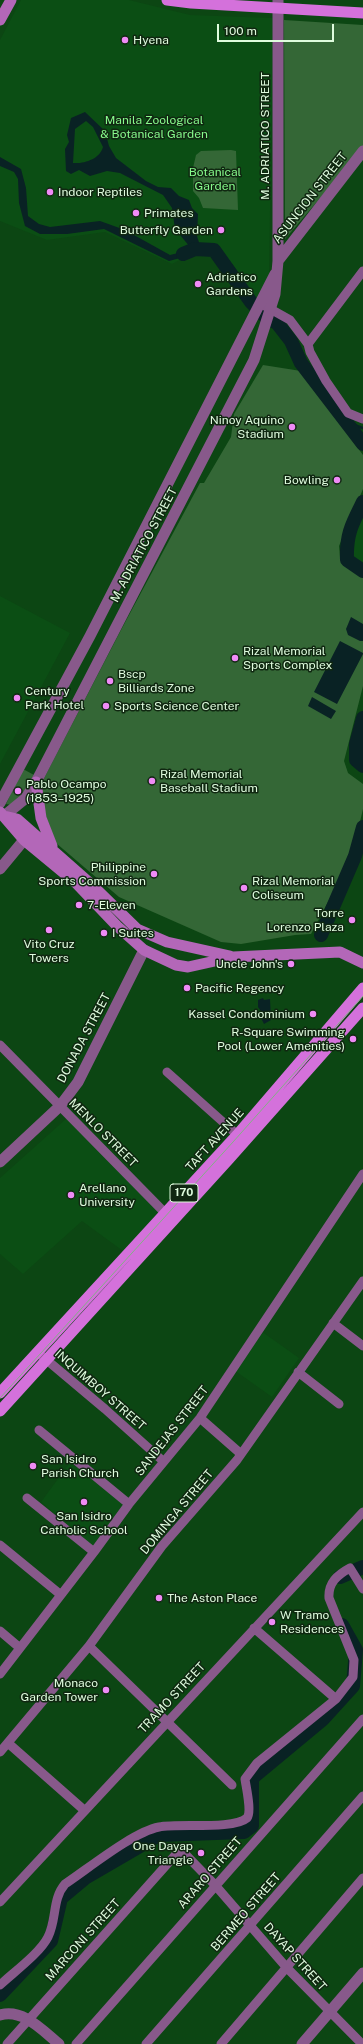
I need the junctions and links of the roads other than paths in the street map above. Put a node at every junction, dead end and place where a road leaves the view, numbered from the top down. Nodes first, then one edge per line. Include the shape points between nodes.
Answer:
1 (11, 0) edge
2 (168, 0) edge
3 (278, 3) edge
4 (363, 13) edge
5 (0, 20) edge
6 (363, 151) edge
7 (277, 266) junction
8 (363, 271) edge
9 (257, 306) junction
10 (268, 314) junction
11 (308, 344) junction
12 (363, 419) edge
13 (36, 782) junction
14 (0, 803) edge
15 (2, 814) edge
16 (24, 840) junction
17 (56, 852) junction
18 (0, 869) edge
19 (137, 929) junction
20 (133, 941) junction
21 (191, 948) junction
22 (144, 950) junction
23 (234, 957) junction
24 (363, 963) edge
25 (188, 967) junction
26 (363, 988) edge
27 (363, 1008) edge
28 (0, 1045) edge
29 (167, 1072) dead end
30 (60, 1106) junction
31 (241, 1138) junction
32 (0, 1162) edge
33 (363, 1174) edge
34 (169, 1217) junction
35 (363, 1281) edge
36 (333, 1323) junction
37 (363, 1346) edge
38 (42, 1356) junction
39 (298, 1372) junction
40 (0, 1394) edge
41 (339, 1404) dead end
42 (0, 1411) edge
43 (200, 1418) junction
44 (39, 1430) dead end
45 (241, 1454) junction
46 (163, 1462) junction
47 (27, 1498) dead end
48 (129, 1504) junction
49 (363, 1512) edge
50 (0, 1545) edge
51 (94, 1552) junction
52 (363, 1589) edge
53 (61, 1595) junction
54 (254, 1628) junction
55 (0, 1631) edge
56 (89, 1646) junction
57 (20, 1648) junction
58 (1, 1671) edge
59 (336, 1699) junction
60 (363, 1719) edge
61 (167, 1721) junction
62 (8, 1743) junction
63 (0, 1752) edge
64 (232, 1785) dead end
65 (363, 1796) edge
66 (84, 1810) junction
67 (178, 1852) joint
68 (363, 1878) edge
69 (215, 1885) junction
70 (0, 1902) edge
71 (250, 1925) junction
72 (287, 1968) junction
73 (363, 1973) edge
74 (0, 1985) edge
75 (329, 2012) junction
76 (2, 2014) edge
77 (29, 2020) junction
78 (7, 2044) edge
79 (59, 2044) edge
80 (76, 2044) edge
81 (146, 2044) edge
82 (221, 2044) edge
83 (302, 2044) edge
84 (362, 2044) edge

1 - 5 main road
2 - 3 main road
3 - 4 main road
3 - 7 street, M. ADRIATICO STREET
6 - 7 street, ASUNCION STREET
7 - 9 street, M. ADRIATICO STREET
7 - 10 street, M. ADRIATICO STREET via 275,294
8 - 11 street
9 - 10 street
9 - 14 street, M. ADRIATICO STREET via 90,636
10 - 11 street via 290,320
10 - 13 street, M. ADRIATICO STREET via 254,360
11 - 12 street via 326,382 348,412
13 - 15 street, M. ADRIATICO STREET via 26,798
13 - 17 main road via 41,818
15 - 16 main road
15 - 17 main road via 18,819
16 - 18 street
16 - 20 main road via 76,883
17 - 19 main road
19 - 20 main road
19 - 21 main road via 167,942
20 - 22 main road
21 - 23 main road
21 - 25 main road
22 - 25 main road via 176,965
22 - 30 street, DONADA STREET via 78,1082
23 - 24 main road via 340,952
23 - 25 main road
26 - 31 main road, TAFT AVENUE / 170
27 - 31 main road, TAFT AVENUE / 170
28 - 30 street, MENLO STREET
29 - 31 street
30 - 32 street, DONADA STREET
30 - 34 street, MENLO STREET
31 - 34 main road, TAFT AVENUE / 170
33 - 43 street, SANDEJAS STREET
34 - 38 main road, TAFT AVENUE / 170
35 - 36 street, DOMINGA STREET
36 - 37 street
36 - 39 street, DOMINGA STREET
38 - 40 main road, TAFT AVENUE / 170
38 - 42 main road, TAFT AVENUE / 170
38 - 46 street, INQUIMBOY STREET via 105,1408
39 - 41 street
39 - 45 street, DOMINGA STREET
43 - 45 street
43 - 46 street, SANDEJAS STREET
44 - 48 street
45 - 56 street, DOMINGA STREET via 162,1546
46 - 48 street, SANDEJAS STREET
47 - 51 street
48 - 51 street, SANDEJAS STREET
49 - 54 street, TRAMO STREET
50 - 53 street
51 - 53 street, SANDEJAS STREET
52 - 59 street via 351,1569 337,1576 329,1589 329,1598 354,1660 353,1677
53 - 57 street, SANDEJAS STREET
54 - 59 street
54 - 61 street, TRAMO STREET
55 - 57 street
56 - 61 street
56 - 62 street, DOMINGA STREET
57 - 58 street, SANDEJAS STREET
59 - 74 street via 257,1763 246,1775 249,1815 246,1819 218,1824 157,1827 135,1836 65,1884 57,1895 46,1941
60 - 69 street, ARARO STREET
61 - 64 street
61 - 66 street, TRAMO STREET
62 - 63 street, DOMINGA STREET
62 - 66 street
65 - 71 street, BERMEO STREET
66 - 70 street, TRAMO STREET
67 - 69 street, DAYAP STREET via 185,1854
67 - 77 street, MARCONI STREET
68 - 72 street
69 - 71 street, DAYAP STREET
69 - 80 street, ARARO STREET
71 - 72 street, DAYAP STREET
71 - 81 street, BERMEO STREET
72 - 75 street, DAYAP STREET
72 - 82 street
73 - 75 street
75 - 83 street
75 - 84 street, DAYAP STREET
76 - 77 street via 18,2015
77 - 78 street, MARCONI STREET
77 - 79 street

